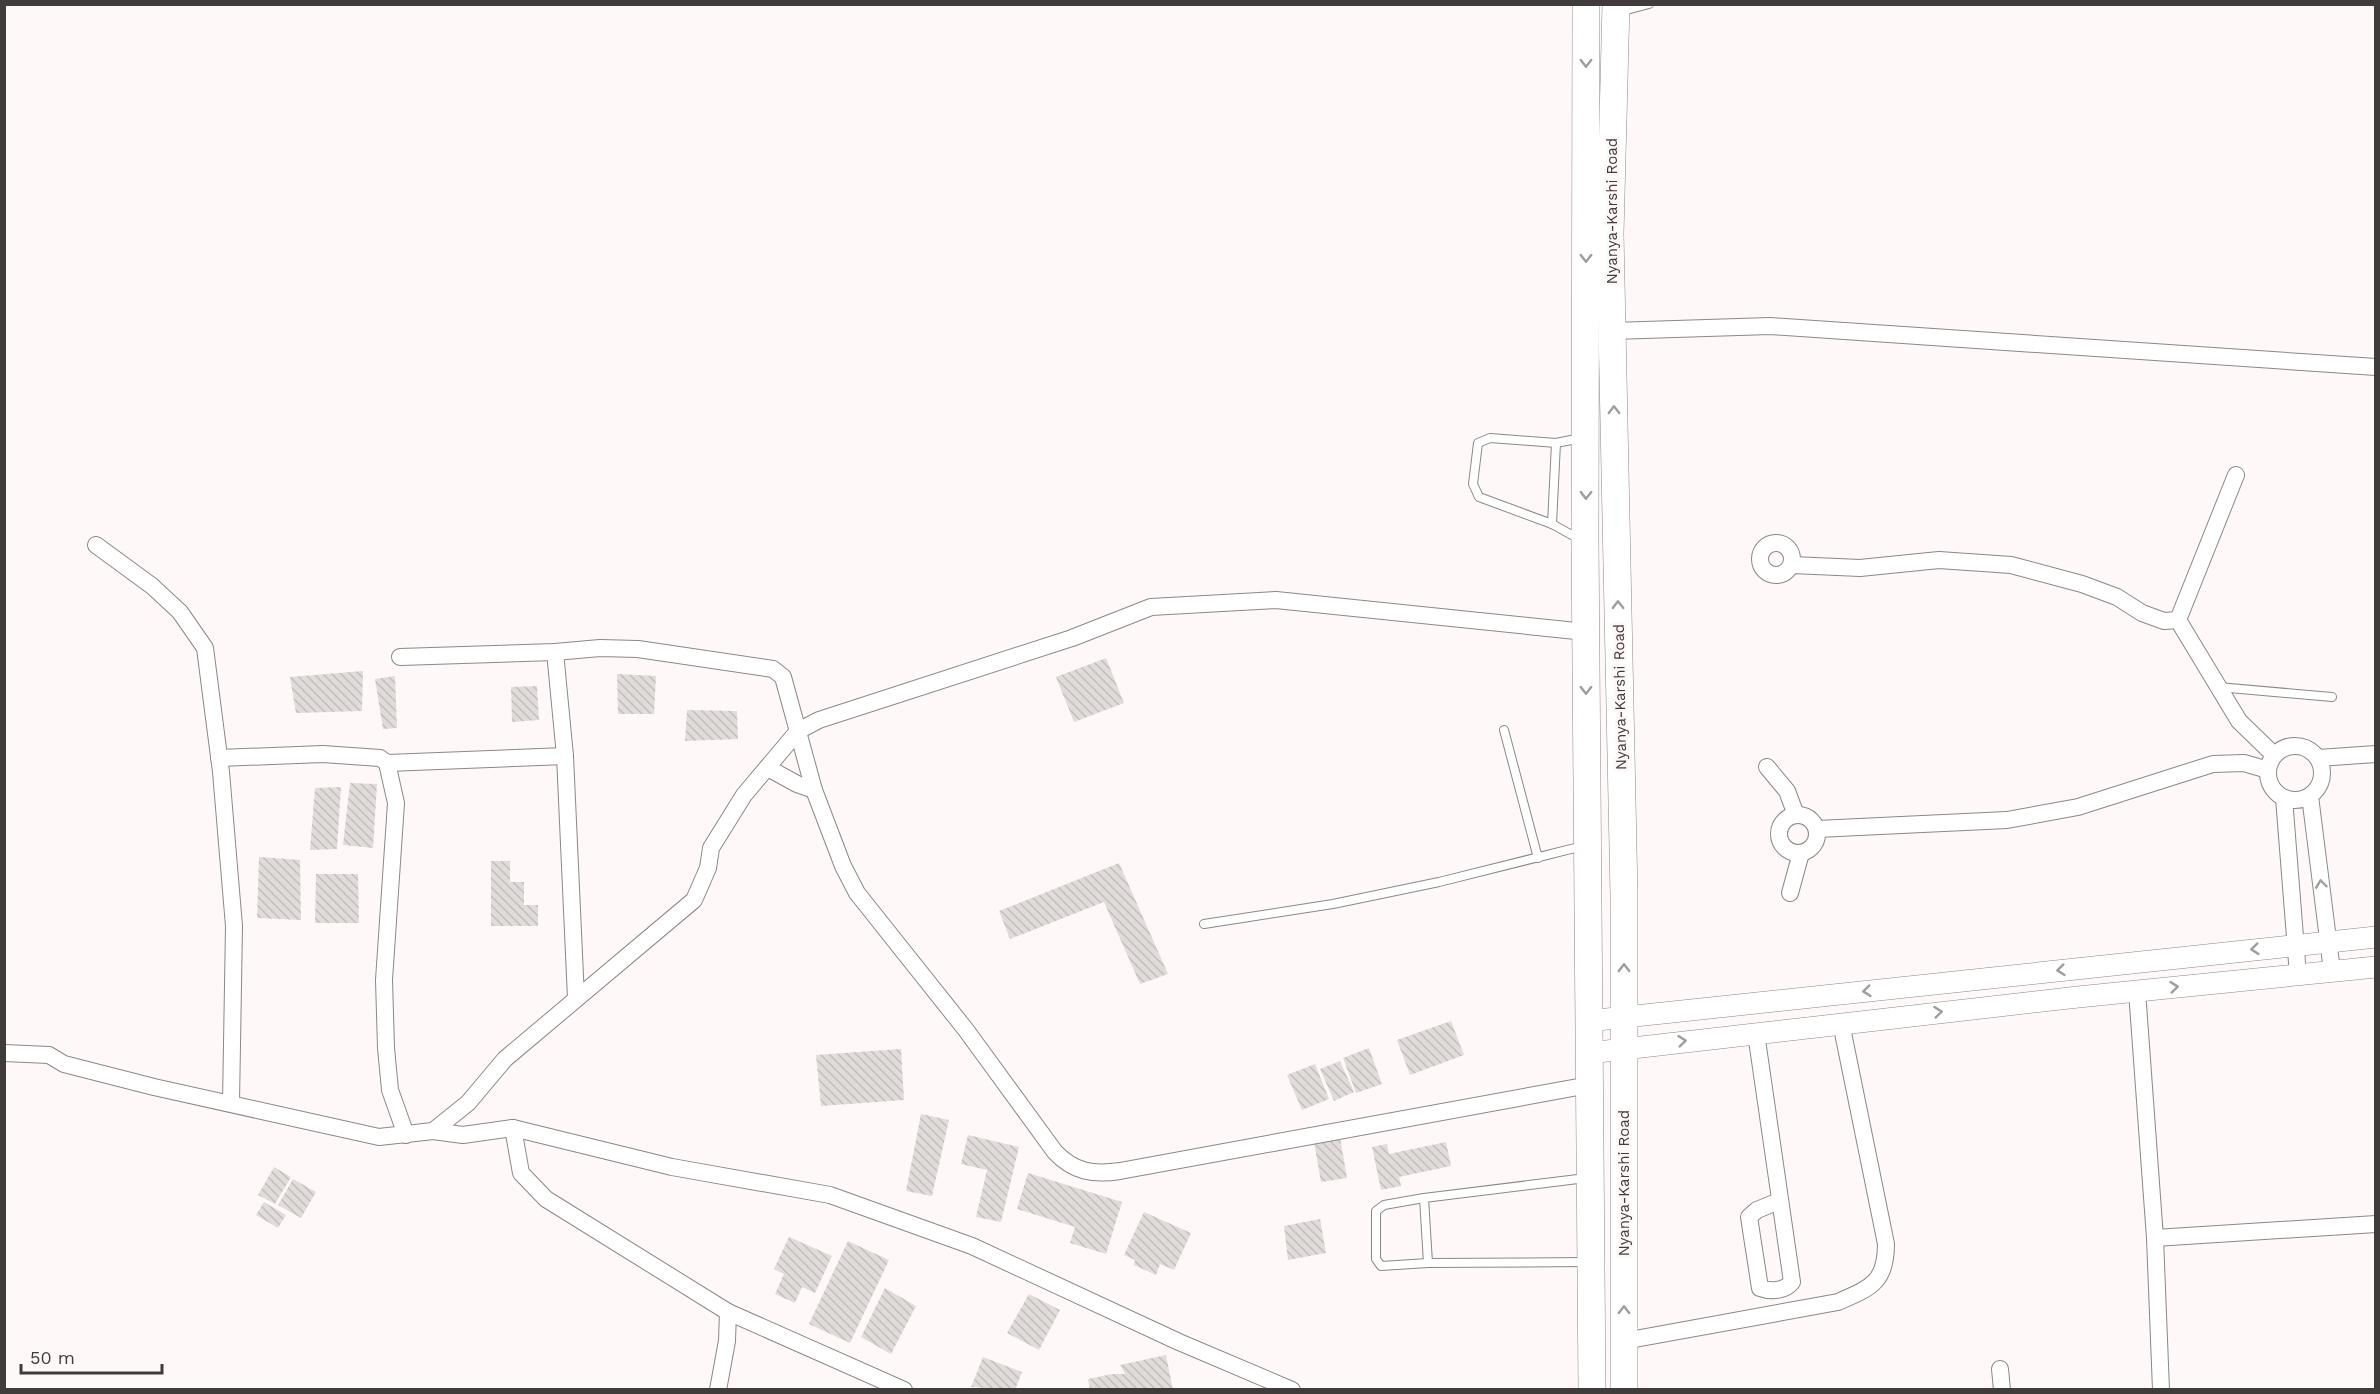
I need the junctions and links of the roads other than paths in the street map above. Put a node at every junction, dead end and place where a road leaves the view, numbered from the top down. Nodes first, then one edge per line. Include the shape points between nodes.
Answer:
1 (1586, 4) edge
2 (1649, 4) edge
3 (1616, 8) edge
4 (1612, 331) junction
5 (2376, 367) edge
6 (1556, 443) junction
7 (1586, 450) junction
8 (1615, 463) junction
9 (2236, 475) dead end
10 (1552, 524) junction
11 (1585, 542) junction
12 (96, 545) dead end
13 (1792, 565) dead end
14 (2178, 620) junction
15 (1586, 632) junction
16 (555, 652) junction
17 (400, 657) dead end
18 (2217, 687) junction
19 (2332, 697) dead end
20 (1504, 730) dead end
21 (798, 731) junction
22 (2376, 754) edge
23 (565, 756) junction
24 (219, 758) junction
25 (2318, 758) junction
26 (387, 763) junction
27 (2271, 763) junction
28 (1767, 767) dead end
29 (768, 768) junction
30 (814, 790) junction
31 (2310, 796) junction
32 (2284, 798) junction
33 (1796, 815) junction
34 (1817, 829) junction
35 (1587, 846) junction
36 (1801, 853) junction
37 (1538, 858) junction
38 (1790, 893) dead end
39 (1204, 924) dead end
40 (2376, 937) edge
41 (2328, 942) junction
42 (2296, 944) junction
43 (2376, 967) edge
44 (2332, 971) junction
45 (2298, 975) junction
46 (2137, 991) junction
47 (576, 998) junction
48 (1623, 1018) junction
49 (1588, 1021) junction
50 (1841, 1023) junction
51 (1756, 1033) junction
52 (1624, 1048) junction
53 (4, 1053) edge
54 (1589, 1053) junction
55 (1589, 1085) junction
56 (231, 1103) junction
57 (513, 1128) junction
58 (433, 1131) junction
59 (406, 1135) junction
60 (1590, 1178) junction
61 (1424, 1198) junction
62 (1779, 1201) junction
63 (2376, 1224) edge
64 (2155, 1238) junction
65 (1591, 1262) junction
66 (1428, 1263) junction
67 (728, 1312) junction
68 (1624, 1341) junction
69 (2000, 1369) dead end
70 (718, 1389) edge
71 (904, 1389) edge
72 (1292, 1389) edge
73 (1592, 1389) edge
74 (1624, 1389) edge
75 (2002, 1389) edge
76 (2161, 1389) edge

1 -> 7 main road, Nyanya-Karshi Road
2 - 3 lane
3 - 4 main road, Nyanya-Karshi Road via 1610,234
4 - 5 street via 1770,326
8 -> 4 main road, Nyanya-Karshi Road
6 - 7 lane
6 - 10 lane
6 - 10 lane via 1490,438 1478,443 1473,484 1479,497
7 - 8 main road
7 -> 11 main road, Nyanya-Karshi Road
48 -> 8 main road, Nyanya-Karshi Road
9 - 14 street
10 - 11 lane
11 - 15 main road, Nyanya-Karshi Road
12 - 24 street via 180,612 205,648
13 - 14 street via 1860,568 1939,560 2011,565 2082,584 2164,621
14 - 18 street
15 - 21 street via 1276,600 1151,607 1072,638 819,720
15 -> 35 main road, Nyanya-Karshi Road
16 - 17 street
16 - 21 street via 638,649 773,669 783,677
16 - 23 street
18 - 19 lane
18 - 27 street
20 - 37 lane
21 - 29 street
21 - 30 street
22 - 25 street
23 - 26 street
23 - 47 street
24 - 26 street via 322,754 380,758
24 - 56 street via 234,926
25 - 27 street via 2297,746 2280,750
25 - 31 street via 2322,766 2320,783
26 - 59 street via 396,803 384,980 386,1048 390,1090
27 - 32 street via 2271,787
27 - 34 street via 2213,764 2078,807 2007,820
28 - 33 street via 1787,791
29 - 30 street
29 - 47 street via 744,795 711,848 708,868 694,900
30 - 55 street via 857,893 966,1030 1055,1152 1066,1164 1083,1172 1120,1171
31 - 32 street via 2298,800
41 -> 31 street
32 - 42 street
33 - 34 street via 1810,819
33 - 36 street via 1782,823 1779,835 1789,851
34 - 36 street via 1816,842
35 - 37 lane
35 - 49 main road, Nyanya-Karshi Road
36 - 38 street
37 - 39 lane via 1343,902
40 - 41 street
41 - 42 street
41 - 44 street
42 - 45 street
42 -> 48 street
43 - 44 street
44 - 45 street
46 -> 45 street
50 -> 46 street
46 - 64 street
47 - 58 street via 505,1059 468,1103
48 - 49 street
48 - 52 main road, Nyanya-Karshi Road
49 - 54 main road, Nyanya-Karshi Road
50 - 51 street
50 - 68 street via 1886,1244 1886,1264 1880,1276 1862,1292 1838,1302
52 -> 51 street
51 - 62 street
52 - 54 street
68 -> 52 main road, Nyanya-Karshi Road
53 - 56 street via 49,1054 64,1064
54 - 55 main road, Nyanya-Karshi Road
55 - 60 main road, Nyanya-Karshi Road
56 - 59 street via 344,1131 379,1137
57 - 58 street via 463,1135
57 - 67 street via 521,1173 546,1198
57 - 72 street via 672,1167 830,1195 972,1246
58 - 59 street
60 - 61 lane
60 - 65 main road, Nyanya-Karshi Road
61 - 66 lane
61 - 66 lane via 1384,1205 1376,1211 1376,1258 1381,1266
62 - 62 street via 1792,1282 1768,1291 1761,1288 1749,1216
63 - 64 street
64 - 76 street
65 - 66 lane
65 - 73 main road, Nyanya-Karshi Road
67 - 70 street
67 - 71 street
68 - 74 main road, Nyanya-Karshi Road
69 - 75 street

